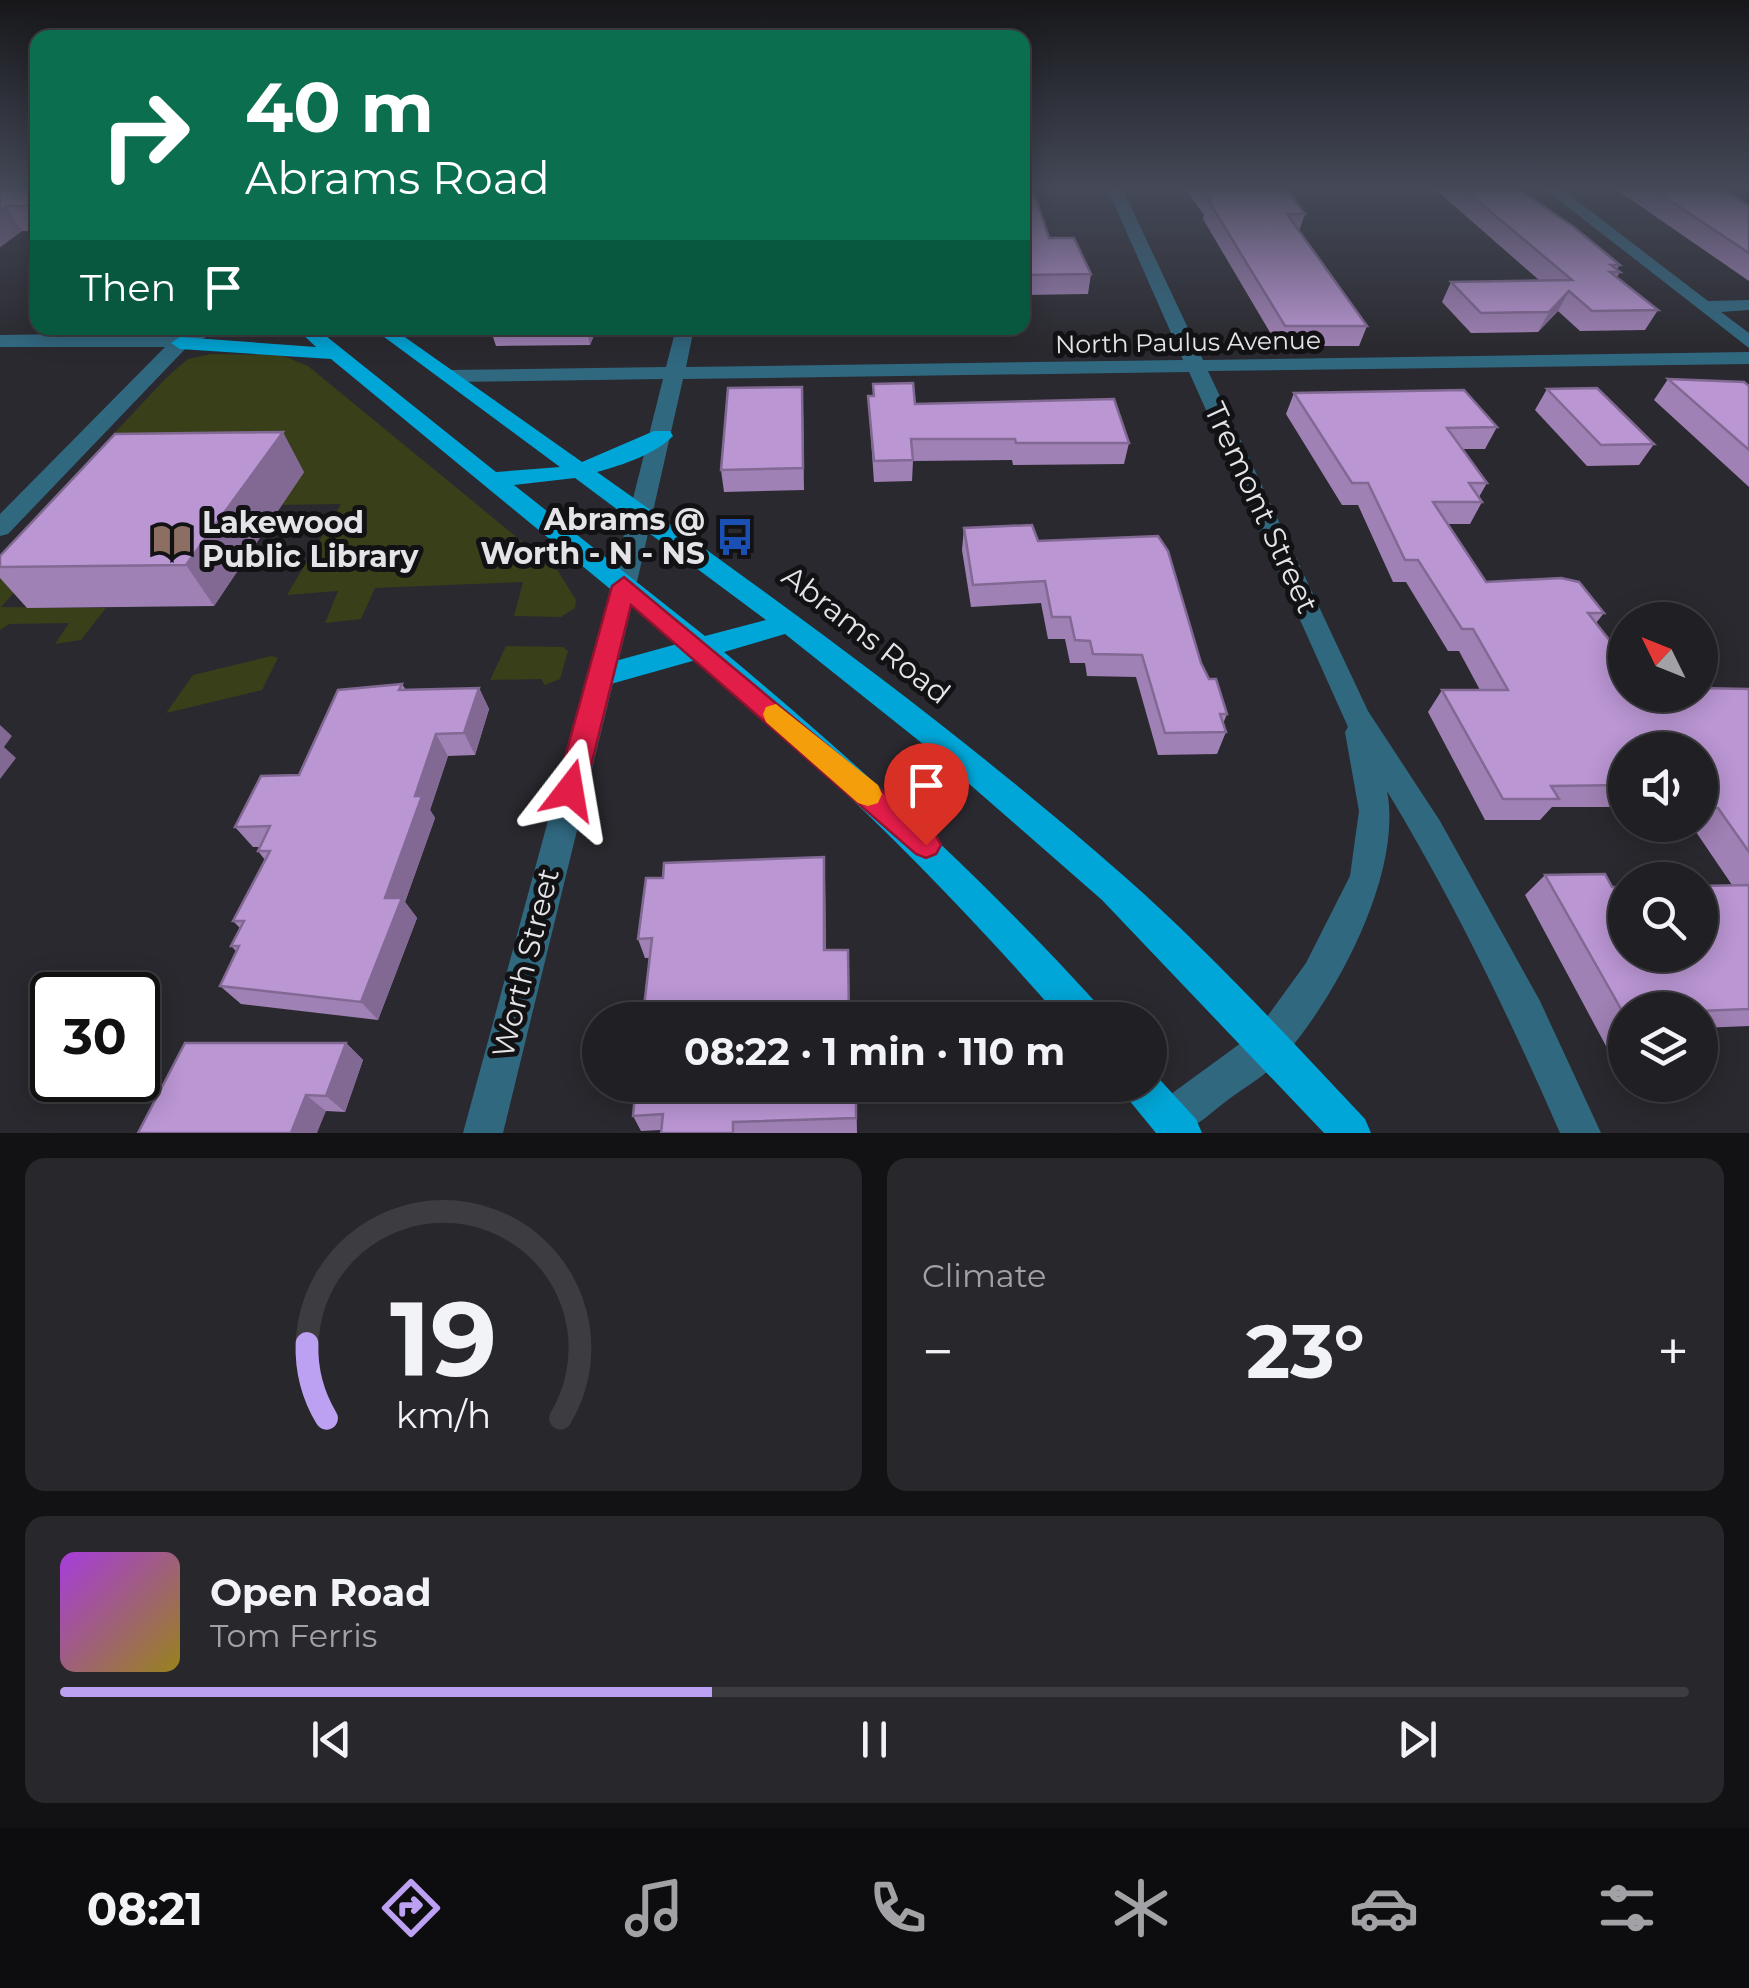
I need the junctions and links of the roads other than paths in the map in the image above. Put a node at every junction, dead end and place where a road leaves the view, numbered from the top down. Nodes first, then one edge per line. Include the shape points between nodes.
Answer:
1 (1139, 243) edge
2 (1621, 243) edge
3 (1749, 305) edge
4 (1703, 307) junction
5 (198, 335) edge
6 (314, 335) edge
7 (391, 335) edge
8 (683, 335) edge
9 (0, 341) edge
10 (1749, 342) edge
11 (180, 343) junction
12 (337, 354) junction
13 (1749, 358) edge
14 (1196, 366) junction
15 (449, 376) junction
16 (673, 376) junction
17 (662, 436) junction
18 (581, 471) junction
19 (494, 479) junction
20 (641, 516) junction
21 (0, 528) edge
22 (624, 586) junction
23 (790, 623) junction
24 (700, 649) junction
25 (600, 676) junction
26 (1357, 717) junction
27 (1071, 1002) edge
28 (1268, 1044) junction
29 (1156, 1102) edge
30 (1176, 1126) edge
31 (483, 1133) edge
32 (1351, 1133) edge
33 (1581, 1133) edge

1 - 14 street, Tremont Street
2 - 4 street
3 - 4 street
4 - 10 street
5 - 11 street
6 - 12 main road
7 - 15 main road, Abrams Road
8 - 16 street, Worth Street
9 - 11 street
11 - 12 main road
11 - 21 street
12 - 19 main road
13 - 14 street, North Paulus Avenue
14 - 16 street, North Paulus Avenue
14 - 26 street, Tremont Street
15 - 16 street, North Paulus Avenue
15 - 18 main road, Abrams Road
16 - 17 street, Worth Street
17 - 18 main road
17 - 20 street, Worth Street
18 - 19 main road
18 - 20 main road, Abrams Road
19 - 22 main road
20 - 22 street, Worth Street
20 - 23 main road, Abrams Road
22 - 24 main road
22 - 25 street, Worth Street
23 - 24 main road
23 - 28 main road, Abrams Road via 1114,889
24 - 25 main road
24 - 27 main road via 946,864
25 - 31 street, Worth Street
26 - 28 street, Tremont Street via 1375,810 1366,878 1319,976
26 - 33 street, Tremont Street via 1429,831 1527,1014
28 - 30 street, Tremont Street
28 - 32 main road, Abrams Road
29 - 30 main road

